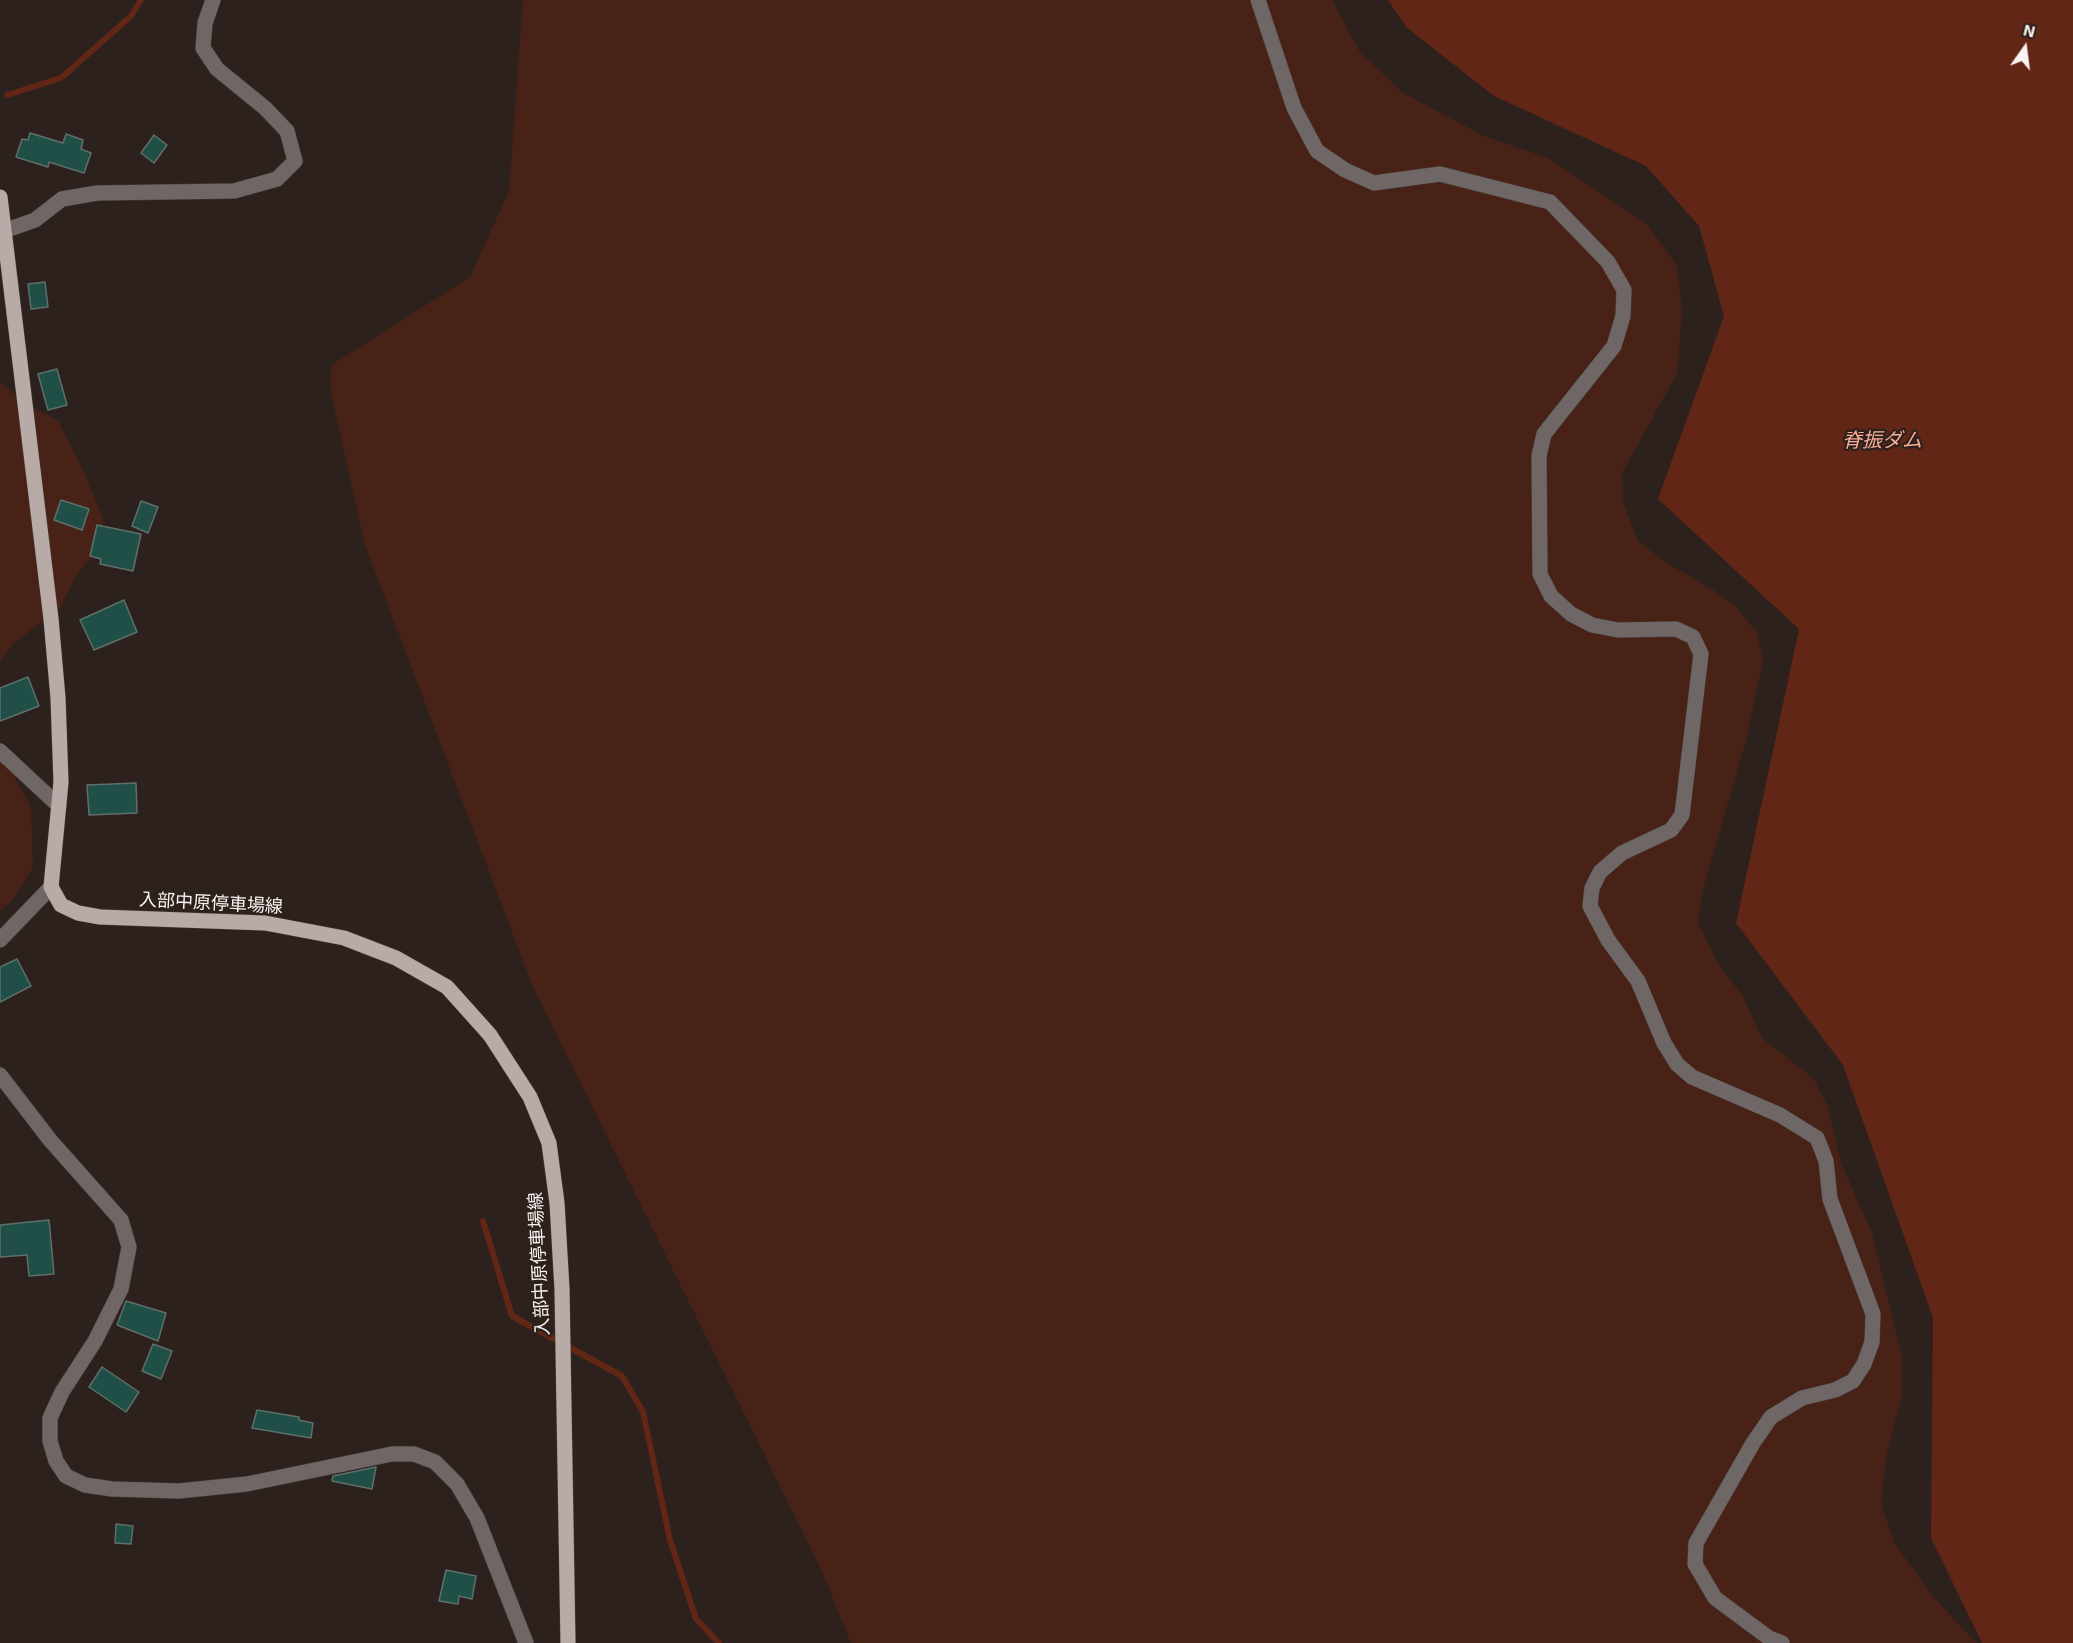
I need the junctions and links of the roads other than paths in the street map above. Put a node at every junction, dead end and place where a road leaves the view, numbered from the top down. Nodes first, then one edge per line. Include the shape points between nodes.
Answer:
1 (213, 0) edge
2 (1258, 0) edge
3 (0, 197) edge
4 (4, 231) junction
5 (0, 751) edge
6 (60, 806) junction
7 (51, 887) junction
8 (0, 940) edge
9 (0, 1075) edge
10 (526, 1643) edge
11 (568, 1643) edge
12 (1782, 1643) edge

1 - 4 street via 205,23 203,48 217,69 287,131 295,161 277,179 234,191 97,193 62,199 34,220
2 - 12 street via 1294,108 1317,151 1374,183 1440,174 1550,202 1608,262 1624,290 1623,315 1614,346 1544,434 1539,456 1540,574 1551,596 1570,614 1592,625 1618,630 1676,629 1693,637 1701,654 1682,815 1671,830 1622,853 1600,872 1592,888 1590,906 1608,940 1638,981 1677,1064 1692,1077 1780,1115 1817,1138 1826,1161 1830,1199 1873,1314 1872,1342 1853,1381 1802,1398 1772,1417 1752,1443 1696,1543 1695,1564 1715,1598 1769,1638
3 - 4 main road
4 - 6 main road via 51,619 58,698
5 - 6 street
6 - 7 main road
7 - 8 street
7 - 11 main road, 入部中原停車場線 via 60,905 100,917 265,923 344,938 396,958 447,987 490,1035 530,1097 549,1143 557,1203
9 - 10 street via 50,1140 121,1220 129,1247 121,1289 50,1418 56,1461 66,1476 85,1485 112,1489 178,1491 247,1484 392,1454 414,1454 435,1462 456,1484 477,1518

